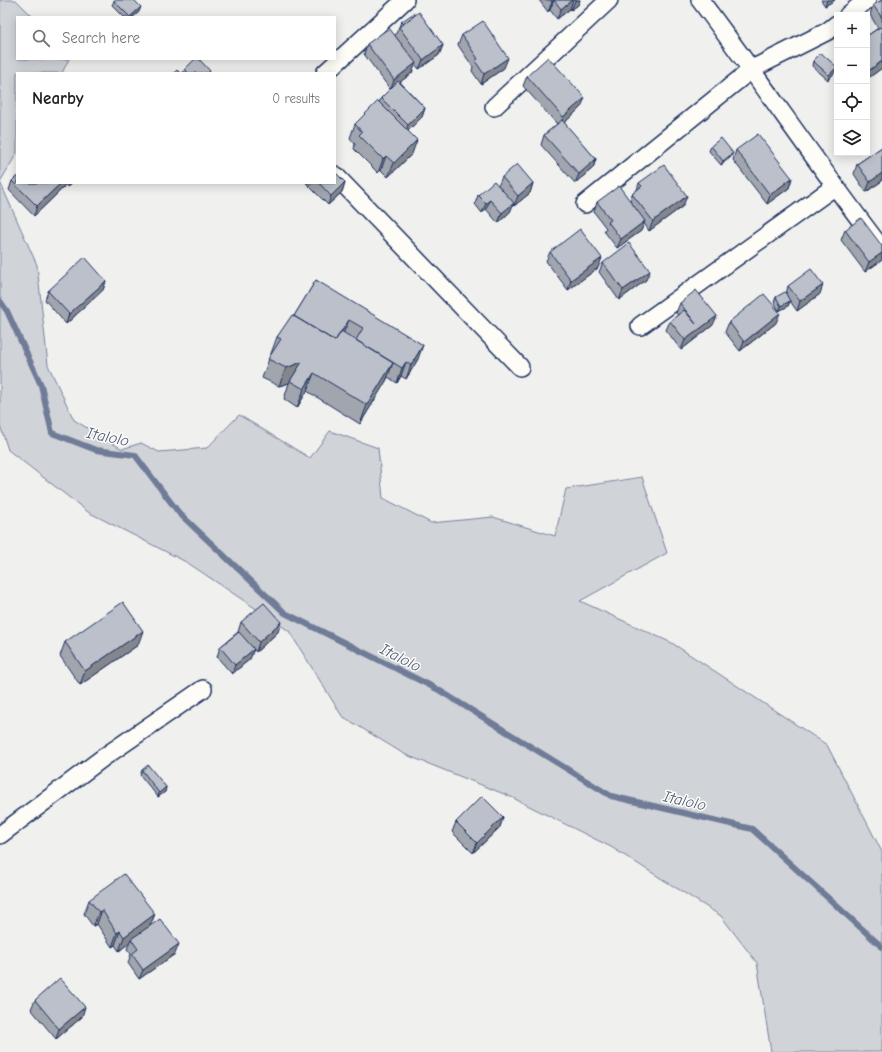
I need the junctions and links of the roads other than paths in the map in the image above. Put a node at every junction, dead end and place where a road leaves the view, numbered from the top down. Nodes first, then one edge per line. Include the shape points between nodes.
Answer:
1 (405, 0) edge
2 (609, 0) edge
3 (700, 0) edge
4 (867, 0) edge
5 (852, 12) edge
6 (834, 26) edge
7 (752, 69) junction
8 (326, 72) edge
9 (494, 107) dead end
10 (336, 176) edge
11 (834, 186) junction
12 (585, 204) dead end
13 (882, 249) edge
14 (640, 326) dead end
15 (520, 367) dead end
16 (203, 689) dead end
17 (0, 835) edge

1 - 8 street
2 - 9 street
3 - 7 street
4 - 5 street
6 - 7 street
7 - 11 street
7 - 12 street
10 - 15 street
11 - 13 street
11 - 14 street
16 - 17 street via 104,757

